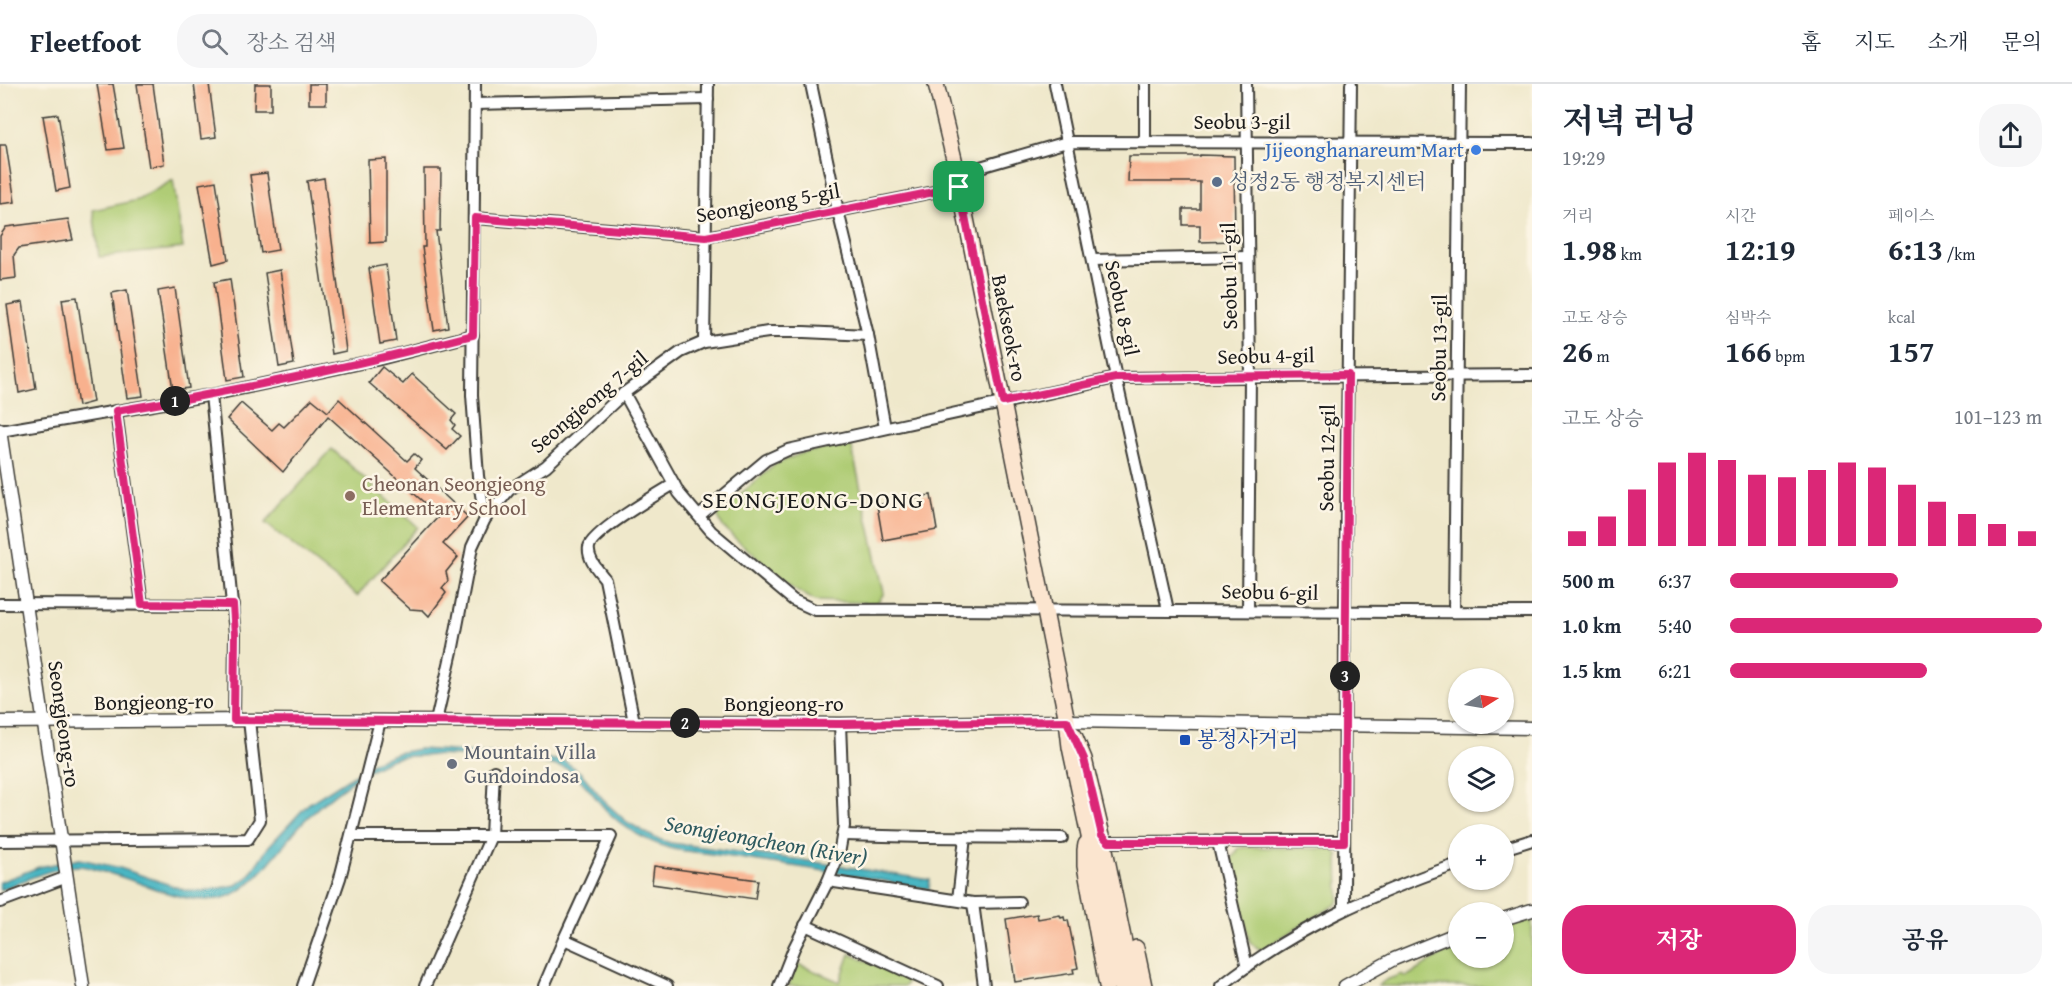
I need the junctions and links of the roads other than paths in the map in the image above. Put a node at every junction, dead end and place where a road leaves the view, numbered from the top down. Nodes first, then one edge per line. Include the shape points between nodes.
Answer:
1 (475, 84) edge
2 (708, 84) edge
3 (811, 84) edge
4 (936, 84) edge
5 (1055, 84) edge
6 (1145, 84) edge
7 (1246, 84) edge
8 (1351, 84) edge
9 (1460, 84) edge
10 (708, 99) junction
11 (475, 104) junction
12 (1067, 142) junction
13 (1145, 142) junction
14 (1245, 142) junction
15 (1352, 142) junction
16 (1460, 142) junction
17 (1532, 143) edge
18 (958, 181) junction
19 (838, 211) junction
20 (475, 218) junction
21 (706, 237) junction
22 (1248, 257) junction
23 (1092, 260) junction
24 (473, 335) junction
25 (868, 335) junction
26 (704, 342) junction
27 (1458, 374) junction
28 (1348, 375) junction
29 (1532, 375) edge
30 (1250, 376) junction
31 (1116, 378) junction
32 (624, 393) junction
33 (211, 395) junction
34 (1003, 402) junction
35 (116, 411) junction
36 (885, 428) junction
37 (0, 430) edge
38 (674, 483) junction
39 (699, 516) junction
40 (485, 519) junction
41 (0, 604) edge
42 (142, 604) junction
43 (28, 605) junction
44 (233, 605) junction
45 (1043, 609) junction
46 (1168, 610) junction
47 (1248, 611) junction
48 (1345, 612) junction
49 (1454, 612) junction
50 (1532, 612) edge
51 (234, 720) junction
52 (249, 720) junction
53 (380, 721) junction
54 (436, 721) junction
55 (1067, 721) junction
56 (0, 722) edge
57 (634, 722) junction
58 (44, 723) junction
59 (840, 724) junction
60 (1346, 725) junction
61 (1532, 728) edge
62 (494, 771) dead end
63 (843, 835) junction
64 (351, 836) junction
65 (491, 836) junction
66 (965, 837) junction
67 (1100, 837) junction
68 (1062, 838) dead end
69 (1532, 840) edge
70 (0, 841) edge
71 (1218, 842) junction
72 (1344, 842) junction
73 (63, 845) junction
74 (1514, 846) edge
75 (1448, 867) edge
76 (67, 875) junction
77 (828, 881) junction
78 (958, 900) junction
79 (0, 902) edge
80 (1019, 902) dead end
81 (973, 903) junction
82 (1344, 909) junction
83 (1532, 910) edge
84 (1514, 916) edge
85 (806, 925) junction
86 (1448, 937) edge
87 (564, 939) junction
88 (1247, 967) junction
89 (83, 986) edge
90 (303, 986) edge
91 (425, 986) edge
92 (544, 986) edge
93 (667, 986) edge
94 (779, 986) edge
95 (938, 986) edge
96 (984, 986) edge
97 (1107, 986) edge
98 (1121, 986) edge
99 (1133, 986) edge
100 (1144, 986) edge
101 (1221, 986) edge
102 (1345, 986) edge

1 - 11 street
2 - 10 street
3 - 19 street
4 - 18 main road, Baekseok-ro
5 - 12 street, Seobu 8-gil
6 - 13 street
7 - 14 street, Seobu 11-gil
8 - 15 street, Seobu 12-gil
9 - 16 street, Seobu 13-gil
10 - 11 street
10 - 21 street
11 - 20 street
12 - 13 street, Seobu 3-gil
12 - 18 street, Seobu 3-gil
12 - 23 street, Seobu 8-gil
13 - 14 street, Seobu 3-gil
14 - 15 street, Seobu 3-gil
14 - 22 street, Seobu 11-gil
15 - 16 street, Seobu 3-gil
15 - 28 street, Seobu 12-gil
16 - 17 street, Seobu 3-gil
16 - 27 street, Seobu 13-gil
18 - 19 street, Seongjeong 5-gil
18 - 34 main road, Baekseok-ro
19 - 21 street, Seongjeong 5-gil
19 - 25 street
20 - 21 street, Seongjeong 5-gil
20 - 24 street
21 - 26 street
22 - 23 street
22 - 30 street, Seobu 11-gil
23 - 31 street, Seobu 8-gil
24 - 33 street
24 - 40 street via 472,395
25 - 26 street, Seongjeong 7-gil via 768,332
25 - 36 street
26 - 32 street, Seongjeong 7-gil via 681,352
27 - 28 street, Seobu 4-gil
27 - 29 street, Seobu 4-gil
27 - 49 street, Seobu 13-gil
28 - 30 street, Seobu 4-gil
28 - 48 street, Seobu 12-gil
30 - 31 street, Seobu 4-gil
30 - 47 street, Seobu 11-gil
31 - 34 street, Seobu 4-gil
31 - 46 street, Seobu 8-gil
32 - 38 street, Seobu 6-gil
32 - 40 street, Seongjeong 7-gil via 546,466 509,490
33 - 35 street
33 - 44 street
34 - 36 street, Seobu 4-gil
34 - 45 main road, Baekseok-ro
35 - 37 street
35 - 42 street
36 - 39 street, Seobu 4-gil via 789,450 766,460
37 - 43 street, Seongjeong-ro
38 - 39 street, Seobu 6-gil
38 - 57 street via 605,528 588,548 591,561 605,579
39 - 45 street, Seobu 6-gil via 711,531 793,600 815,610
40 - 54 street, Seongjeong 7-gil via 472,547
41 - 43 street
42 - 43 street
42 - 44 street
43 - 58 street, Seongjeong-ro
44 - 51 street
45 - 46 street, Seobu 6-gil
45 - 55 main road, Baekseok-ro
46 - 47 street, Seobu 6-gil
47 - 48 street, Seobu 6-gil
48 - 49 street, Seobu 6-gil
48 - 60 street, Seobu 12-gil
49 - 50 street, Seobu 6-gil
51 - 52 street, Bongjeong-ro
51 - 58 street, Bongjeong-ro
52 - 53 street, Bongjeong-ro
52 - 73 street via 260,820 248,839
53 - 54 street, Bongjeong-ro
53 - 64 street
54 - 57 street, Bongjeong-ro
55 - 59 street, Bongjeong-ro
55 - 60 street, Bongjeong-ro
55 - 67 main road, Baekseok-ro via 1070,747
56 - 58 street, Bongjeong-ro
57 - 59 street, Bongjeong-ro
58 - 73 street, Seongjeong-ro
59 - 63 street
60 - 61 street, Bongjeong-ro
60 - 72 street, Seobu 12-gil
62 - 65 street
63 - 66 street
63 - 77 street
64 - 65 street
64 - 90 street
65 - 87 street via 611,836
65 - 91 street
66 - 68 street
66 - 78 street
67 - 71 street
67 - 97 main road via 1084,850
67 - 98 main road, Baekseok-ro
67 - 99 main road, Baekseok-ro
67 - 100 main road via 1113,848
69 - 74 street
70 - 73 street
71 - 72 street
71 - 88 street
72 - 82 street, Seobu 12-gil
73 - 76 street, Seongjeong-ro
75 - 82 street
76 - 79 street
76 - 89 street
77 - 78 street
77 - 85 street
78 - 81 street
80 - 81 street
81 - 96 street
82 - 88 street
83 - 84 street
85 - 94 street
85 - 95 street
86 - 102 street via 1394,959
87 - 92 street
87 - 93 street
88 - 101 street

